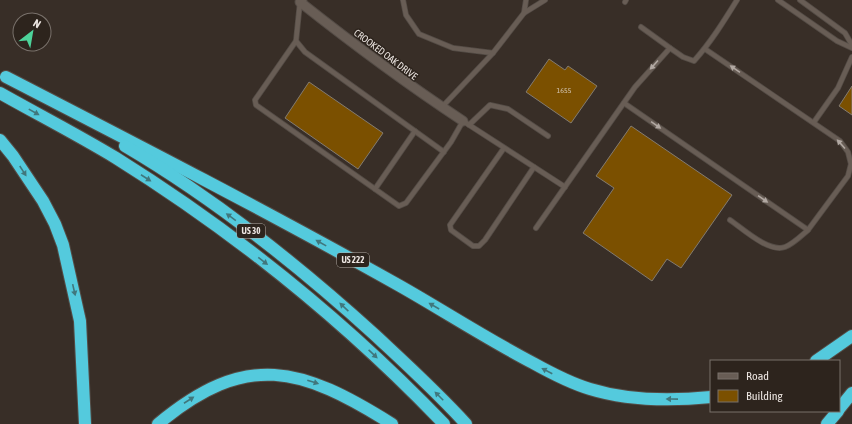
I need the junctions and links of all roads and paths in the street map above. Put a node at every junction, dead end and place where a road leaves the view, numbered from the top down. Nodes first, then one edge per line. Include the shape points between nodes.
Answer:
1 (403, 0) edge
2 (526, 0) edge
3 (545, 0) edge
4 (737, 0) edge
5 (778, 0) edge
6 (800, 0) edge
7 (301, 1) edge
8 (524, 13) junction
9 (641, 27) dead end
10 (296, 41) junction
11 (852, 45) edge
12 (670, 48) junction
13 (852, 48) edge
14 (704, 49) junction
15 (493, 53) junction
16 (852, 57) edge
17 (3, 75) edge
18 (0, 93) edge
19 (624, 103) junction
20 (442, 107) junction
21 (814, 122) junction
22 (466, 123) junction
23 (415, 131) junction
24 (548, 136) dead end
25 (0, 140) edge
26 (504, 148) junction
27 (444, 152) junction
28 (534, 167) junction
29 (565, 187) junction
30 (375, 189) junction
31 (730, 220) dead end
32 (536, 228) dead end
33 (808, 230) junction
34 (852, 336) edge
35 (817, 360) edge
36 (852, 393) edge
37 (710, 397) edge
38 (840, 408) edge
39 (836, 412) edge
40 (85, 424) edge
41 (158, 424) edge
42 (392, 424) edge
43 (444, 424) edge
44 (466, 424) edge
45 (827, 424) edge

1 - 15 lane via 406,15 419,34 453,48
2 - 8 lane
3 - 8 lane
4 - 14 lane
5 - 13 lane via 837,41
6 - 11 lane via 845,33
7 - 10 lane
7 - 20 street, CROOKED OAK DRIVE via 364,52
8 - 15 lane
9 - 12 lane
10 - 23 lane via 304,52
10 - 30 lane via 255,100 256,105
12 - 14 lane via 694,61
12 -> 19 lane
21 -> 14 lane
15 - 20 lane
16 - 21 lane via 838,88
37 -> 17 highway, US 222 via 639,399 589,389 560,377 191,172
44 -> 17 highway, US 30 via 417,374 335,299 256,235 142,156
18 -> 43 highway, US 30 via 115,158 199,213 246,248 333,318 382,362
19 - 29 lane
19 -> 33 lane
20 - 22 street, CROOKED OAK DRIVE
33 -> 21 lane via 848,176 851,164 848,152 840,141
22 - 24 lane via 490,105 508,109
22 - 26 lane
22 - 27 lane
23 - 27 lane
23 - 30 lane
25 -> 40 highway via 43,201 62,245 80,321
26 - 28 lane
26 - 28 lane via 450,225 451,230 473,246 479,246 485,240
27 - 30 lane via 406,203 399,206
28 - 29 lane
29 - 32 lane
31 - 33 lane via 760,242 774,247 784,248
34 - 35 highway
36 - 38 highway
39 - 45 highway
41 -> 42 highway via 190,399 220,384 247,376 270,374 295,377 325,387

